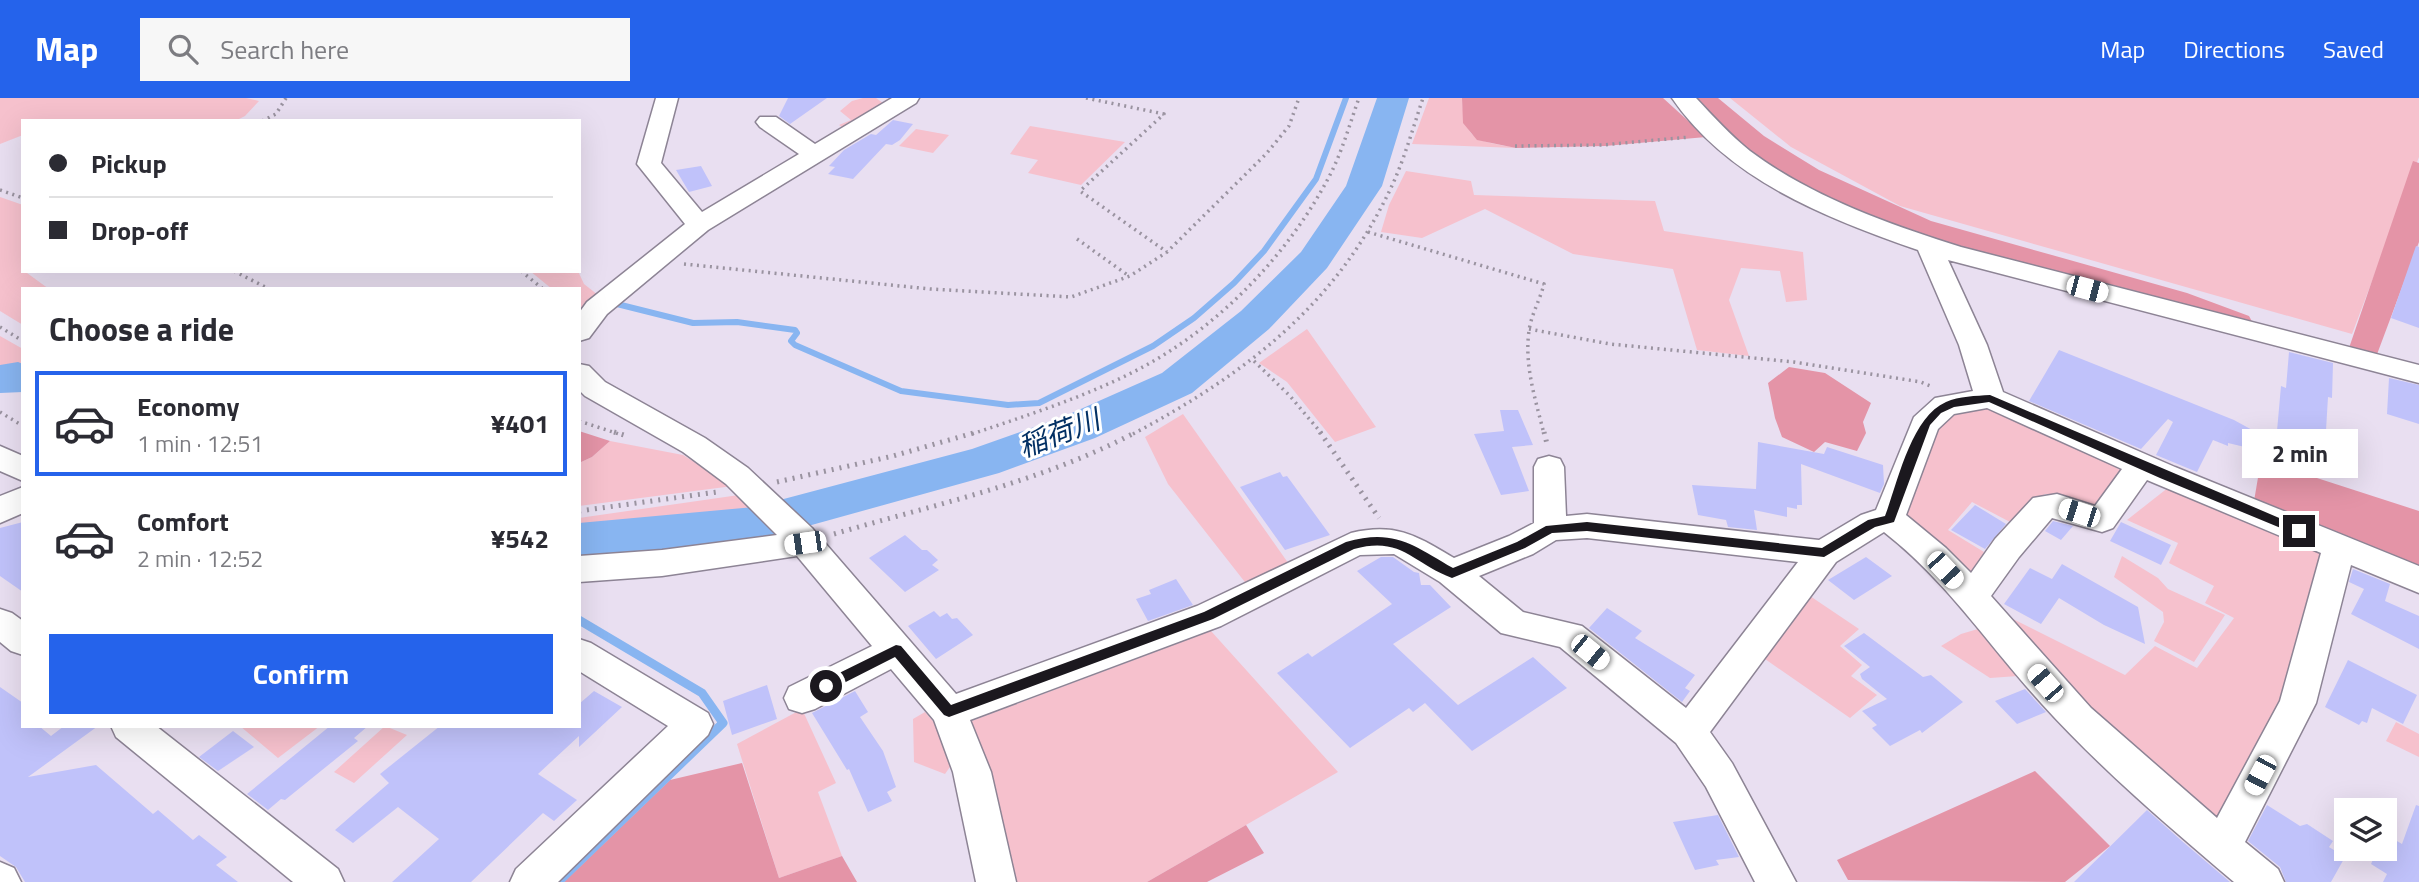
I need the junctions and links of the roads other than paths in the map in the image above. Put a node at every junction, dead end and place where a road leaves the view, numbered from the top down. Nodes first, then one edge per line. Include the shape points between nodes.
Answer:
1 (667, 98) edge
2 (908, 98) edge
3 (1683, 98) edge
4 (768, 122) dead end
5 (815, 155) junction
6 (699, 225) junction
7 (1928, 246) junction
8 (581, 329) edge
9 (2419, 374) edge
10 (581, 375) edge
11 (1990, 398) junction
12 (0, 457) edge
13 (2141, 465) junction
14 (1549, 467) road end
15 (21, 469) edge
16 (21, 499) edge
17 (0, 511) edge
18 (1889, 519) junction
19 (1550, 529) junction
20 (802, 540) junction
21 (2339, 546) junction
22 (1824, 553) junction
23 (581, 569) edge
24 (1452, 573) junction
25 (2419, 580) edge
26 (1971, 597) junction
27 (896, 650) junction
28 (581, 654) edge
29 (802, 698) dead end
30 (949, 712) junction
31 (132, 728) edge
32 (1689, 732) junction
33 (2222, 847) junction
34 (324, 882) edge
35 (530, 882) edge
36 (996, 882) edge
37 (1776, 882) edge
38 (2264, 882) edge

1 - 6 street via 649,164
2 - 5 street
3 - 7 street via 1739,154 1777,179
4 - 5 street
5 - 6 street
6 - 8 street via 597,308
7 - 9 street
7 - 11 street via 1969,336
10 - 20 street via 595,389 694,444 754,491
11 - 13 street
11 - 18 street via 1945,405 1925,424
12 - 15 street
13 - 21 street
13 - 26 street via 2102,520 2044,506
14 - 19 street
16 - 17 street
18 - 22 street via 1872,523
18 - 26 street
19 - 22 street via 1587,526
19 - 24 street
20 - 23 street via 662,563
20 - 27 street
21 - 25 street
21 - 33 street via 2298,703
22 - 32 street
24 - 30 street via 1390,541 1351,545 1209,616
24 - 32 street via 1513,623 1570,636
26 - 33 street via 2105,745
27 - 29 street
27 - 30 street
28 - 35 street via 695,724
30 - 36 street via 972,772
31 - 34 street
32 - 37 street via 1719,775
33 - 38 street

